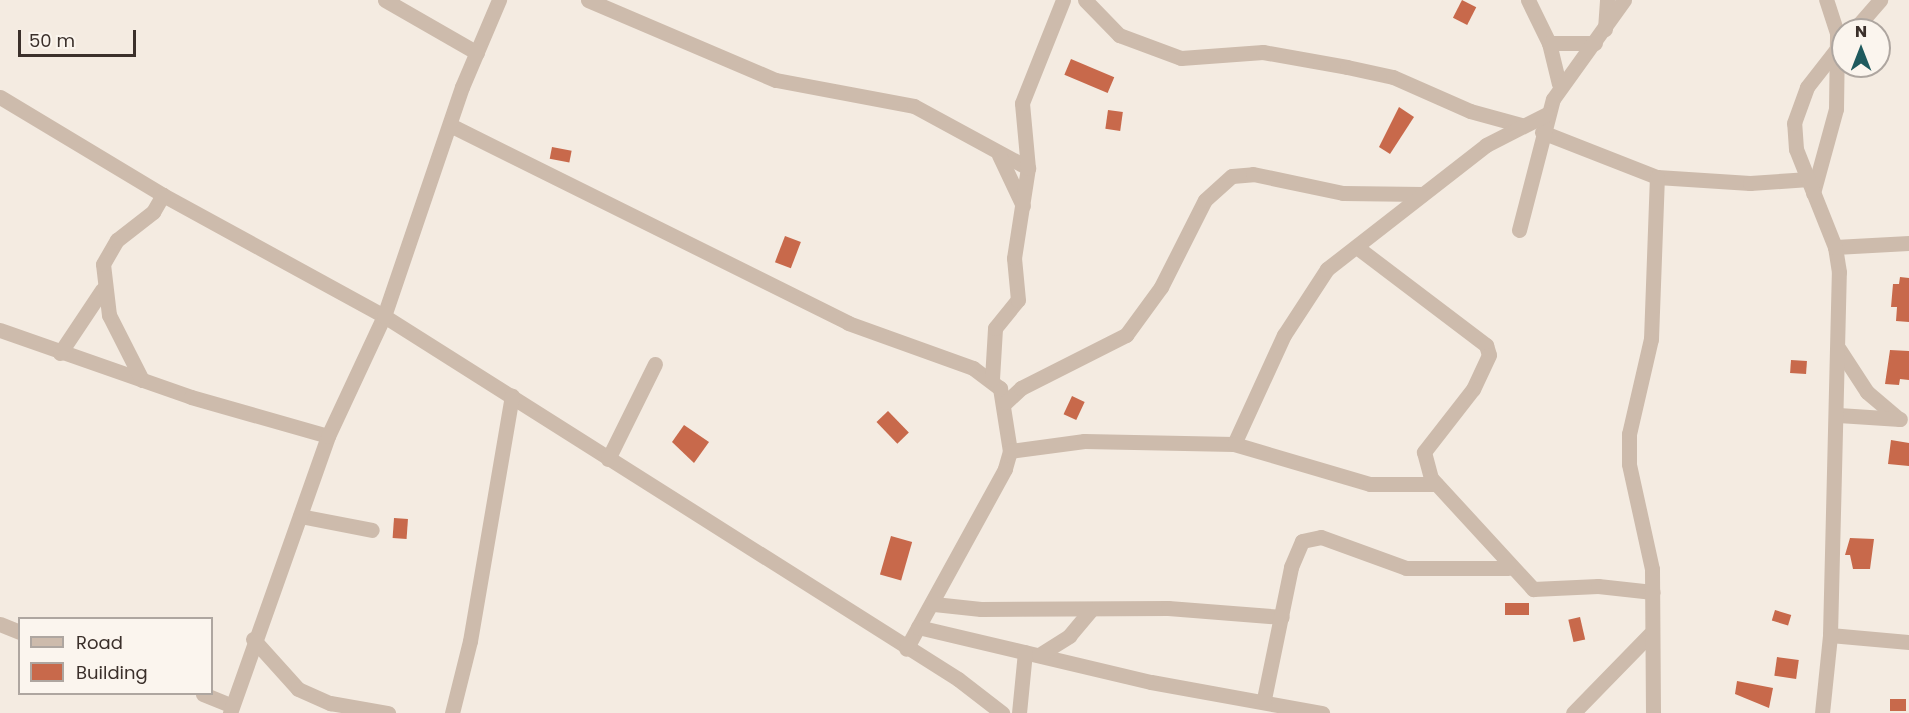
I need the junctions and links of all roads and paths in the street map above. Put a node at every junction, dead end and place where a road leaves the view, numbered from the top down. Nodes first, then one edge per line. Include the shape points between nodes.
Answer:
1 (385, 0) edge
2 (500, 0) edge
3 (588, 0) edge
4 (1063, 0) edge
5 (1085, 0) edge
6 (1528, 0) edge
7 (1607, 0) edge
8 (1624, 0) edge
9 (1826, 0) edge
10 (1880, 0) edge
11 (1834, 18) edge
12 (1864, 18) edge
13 (1605, 29) junction
14 (1549, 43) junction
15 (1595, 43) junction
16 (477, 53) junction
17 (1831, 56) edge
18 (1837, 78) edge
19 (1559, 84) junction
20 (0, 98) edge
21 (1547, 114) junction
22 (450, 125) junction
23 (1521, 125) junction
24 (1542, 132) junction
25 (999, 155) junction
26 (1028, 168) junction
27 (1657, 177) junction
28 (1811, 186) junction
29 (1423, 194) junction
30 (163, 195) junction
31 (1023, 206) junction
32 (1520, 230) dead end
33 (1909, 243) edge
34 (1835, 247) junction
35 (1358, 248) junction
36 (102, 290) junction
37 (384, 316) junction
38 (0, 330) edge
39 (1838, 346) junction
40 (60, 353) junction
41 (655, 364) dead end
42 (992, 379) junction
43 (142, 380) junction
44 (512, 396) junction
45 (1006, 402) junction
46 (1838, 415) junction
47 (1904, 419) edge
48 (328, 436) junction
49 (1234, 444) junction
50 (1010, 451) junction
51 (608, 459) junction
52 (1436, 484) junction
53 (300, 516) junction
54 (372, 530) dead end
55 (1508, 568) junction
56 (1653, 592) junction
57 (934, 604) junction
58 (1092, 609) junction
59 (1282, 617) junction
60 (0, 624) edge
61 (918, 627) junction
62 (18, 632) edge
63 (1650, 634) junction
64 (1830, 635) junction
65 (253, 639) junction
66 (1909, 642) edge
67 (906, 649) junction
68 (1032, 653) junction
69 (206, 695) edge
70 (1264, 699) junction
71 (231, 709) edge
72 (388, 713) edge
73 (452, 713) edge
74 (1002, 713) edge
75 (1019, 713) edge
76 (1322, 713) edge
77 (1573, 713) edge
78 (1653, 713) edge
79 (1822, 713) edge

1 - 16 street
2 - 16 street
3 - 25 street via 776,80 914,106
4 - 26 street via 1022,103
5 - 23 street via 1119,35 1168,54 1263,52 1347,67 1393,77 1470,111
6 - 14 street
7 - 13 street
8 - 13 street
9 - 11 street
10 - 12 street
13 - 15 street
14 - 15 street
14 - 19 street
15 - 19 street
16 - 22 street
17 - 28 street via 1807,87 1794,123 1796,149
18 - 28 street via 1836,109
19 - 21 street
20 - 30 street
21 - 23 street
21 - 24 street
22 - 37 street
22 - 42 street via 848,323
23 - 29 street
24 - 27 street
24 - 32 street
25 - 26 street
25 - 31 street
26 - 31 street
27 - 28 street
27 - 56 street via 1651,339 1629,435 1629,464 1649,546
28 - 34 street
29 - 35 street
29 - 45 street via 1343,192 1253,174 1232,176 1205,200 1161,287 1126,335 1021,388
30 - 36 street via 153,212 108,251
30 - 37 street
31 - 42 street via 1014,258 1018,300 995,328
33 - 34 street
34 - 39 street
35 - 49 street via 1317,280
35 - 52 street via 1486,345 1489,355 1473,389 1424,452 1424,467
36 - 40 street
36 - 43 street
37 - 44 street
37 - 48 street
38 - 40 street
39 - 46 street
39 - 47 street via 1868,392
40 - 43 street
41 - 51 street
42 - 45 street
43 - 48 street
44 - 51 street
44 - 73 street via 472,630
45 - 50 street
46 - 47 street
46 - 64 street
48 - 53 street
49 - 50 street via 1084,441
49 - 52 street via 1370,484
50 - 57 street
51 - 67 street
52 - 55 street
53 - 54 street
53 - 65 street
55 - 56 street via 1539,591 1591,585
55 - 59 street via 1406,568 1310,537 1295,553
56 - 63 street
57 - 58 street via 981,609
57 - 61 street
58 - 59 street via 1168,608
58 - 68 street via 1069,636
59 - 70 street
60 - 62 street
61 - 67 street
61 - 68 street
63 - 77 street
63 - 78 street
64 - 66 street
64 - 79 street
65 - 71 street
65 - 72 street via 298,689 330,703
67 - 74 street via 958,679
68 - 70 street via 1151,682
68 - 75 street
69 - 71 street
70 - 76 street

